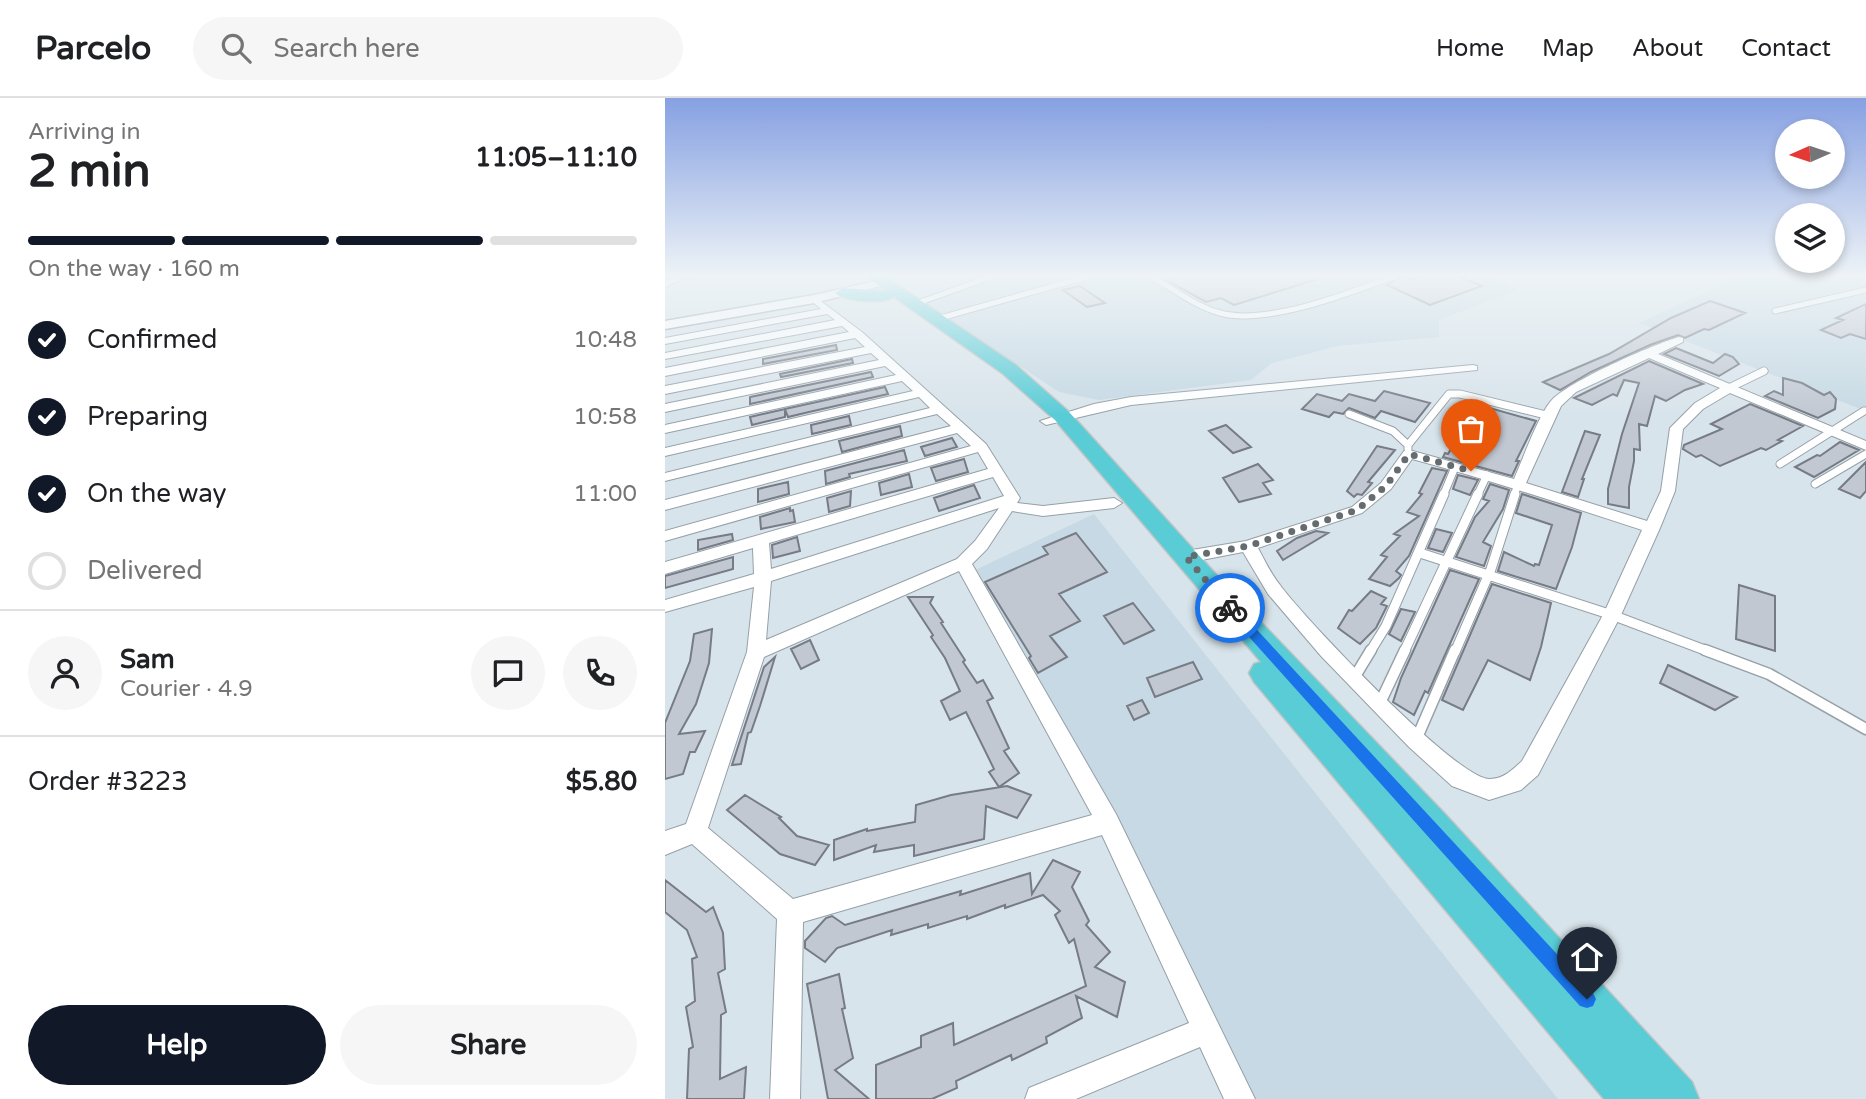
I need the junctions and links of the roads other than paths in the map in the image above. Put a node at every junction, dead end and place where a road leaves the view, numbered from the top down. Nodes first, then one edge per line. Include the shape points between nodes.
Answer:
1 (727, 322) edge
2 (797, 322) edge
3 (812, 322) edge
4 (819, 322) edge
5 (842, 322) edge
6 (924, 322) edge
7 (932, 322) edge
8 (665, 325) edge
9 (1679, 340) dead end
10 (665, 341) edge
11 (1646, 353) junction
12 (879, 355) junction
13 (665, 356) edge
14 (1473, 368) dead end
15 (1765, 371) dead end
16 (665, 372) edge
17 (905, 377) junction
18 (1729, 388) junction
19 (665, 390) edge
20 (922, 393) junction
21 (665, 408) edge
22 (940, 409) junction
23 (1864, 411) edge
24 (1349, 414) dead end
25 (1550, 416) junction
26 (1054, 418) junction
27 (960, 428) junction
28 (665, 429) edge
29 (1832, 432) junction
30 (1866, 446) edge
31 (981, 447) junction
32 (1408, 449) junction
33 (665, 452) edge
34 (1866, 454) edge
35 (1780, 464) dead end
36 (1455, 467) junction
37 (997, 471) junction
38 (1487, 475) junction
39 (665, 477) edge
40 (1815, 484) dead end
41 (1517, 487) junction
42 (1011, 502) junction
43 (1114, 503) junction
44 (665, 505) edge
45 (1651, 528) junction
46 (665, 536) edge
47 (761, 540) junction
48 (1248, 546) junction
49 (1420, 553) junction
50 (1186, 557) junction
51 (1447, 562) junction
52 (963, 563) junction
53 (665, 568) edge
54 (1489, 574) junction
55 (763, 578) junction
56 (665, 606) edge
57 (1612, 615) junction
58 (756, 652) junction
59 (1354, 678) junction
60 (1379, 705) junction
61 (1866, 729) edge
62 (1416, 741) junction
63 (1108, 822) junction
64 (695, 832) junction
65 (665, 844) edge
66 (790, 912) junction
67 (1207, 1030) junction
68 (785, 1099) edge
69 (1040, 1099) edge
70 (1240, 1099) edge
71 (1635, 1099) edge
72 (1675, 1099) edge

1 - 8 street
2 - 10 street
3 - 13 street
4 - 16 street
5 - 12 street
6 - 26 highway
7 - 26 highway via 1009,369
9 - 11 street
11 - 18 street
11 - 25 street via 1572,389 1555,404
12 - 17 street
12 - 19 street
12 - 21 street
14 - 26 street via 1131,401
15 - 18 lane
17 - 20 street
17 - 28 street
18 - 29 street
18 - 45 street via 1699,406 1677,428 1668,491
20 - 22 street
20 - 33 street
22 - 27 street
22 - 39 street
23 - 29 lane
24 - 32 lane via 1393,432
25 - 32 lane via 1449,394
25 - 41 street
26 - 43 highway
26 - 50 highway
27 - 31 street
27 - 44 street
29 - 30 street
29 - 35 lane
31 - 37 street
31 - 46 street
32 - 36 street
32 - 48 street via 1386,486 1357,510
34 - 40 lane
36 - 38 street
36 - 49 lane
37 - 42 street
37 - 47 street
38 - 41 street
38 - 51 lane
41 - 45 street
41 - 54 lane
42 - 43 street via 1043,511
42 - 52 street
42 - 55 street
43 - 71 highway
45 - 57 street
47 - 53 street
47 - 55 street
48 - 50 street
48 - 59 street via 1274,590
49 - 51 lane
49 - 59 lane via 1386,626
50 - 72 highway
51 - 54 lane
51 - 60 lane
52 - 58 street
52 - 63 street
54 - 57 lane
54 - 62 lane
55 - 56 street
55 - 58 street
57 - 61 lane via 1769,674
57 - 62 street via 1530,768 1513,783 1489,790 1460,779
58 - 64 street
59 - 60 street
60 - 62 street
63 - 66 street
63 - 67 street
64 - 65 street
64 - 66 street
66 - 68 street
67 - 69 street
67 - 70 street

